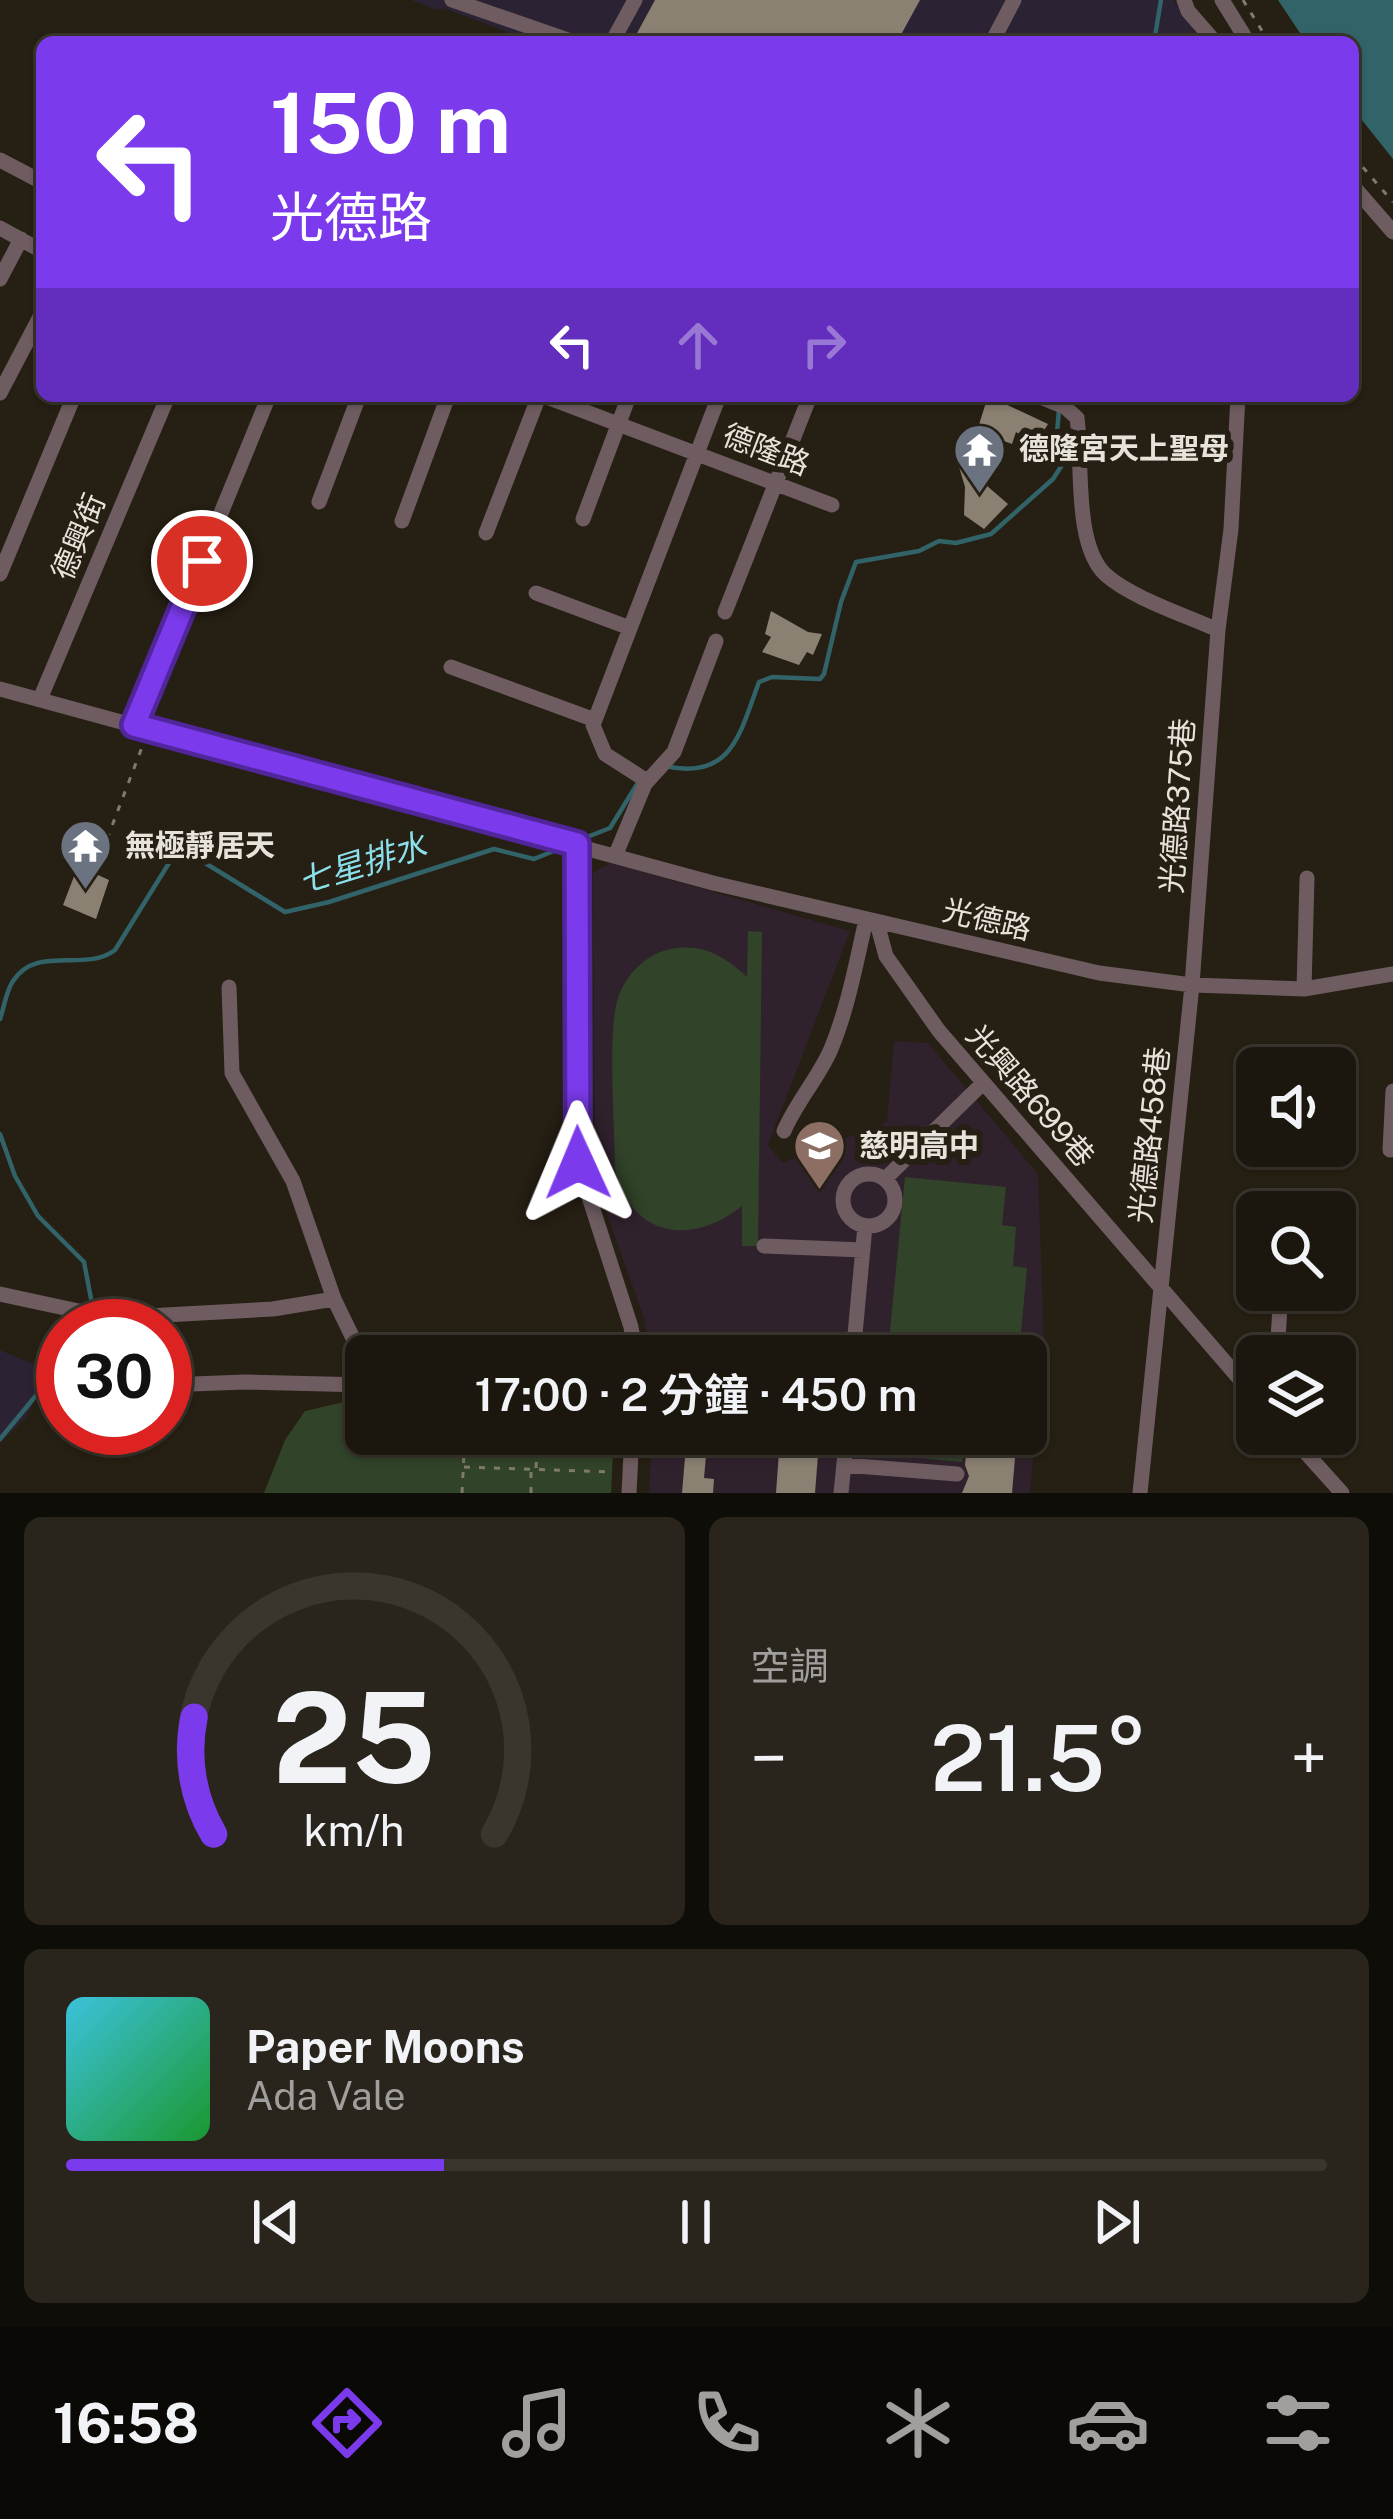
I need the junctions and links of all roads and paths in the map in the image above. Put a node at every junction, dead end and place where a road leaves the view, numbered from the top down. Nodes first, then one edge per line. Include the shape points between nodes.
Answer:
1 (452, 0) edge
2 (635, 0) edge
3 (1014, 0) edge
4 (1184, 0) edge
5 (1222, 0) edge
6 (1243, 0) edge
7 (557, 36) edge
8 (615, 36) edge
9 (995, 36) edge
10 (1210, 36) edge
11 (1243, 36) edge
12 (1265, 36) edge
13 (0, 160) edge
14 (1359, 163) edge
15 (36, 179) edge
16 (1359, 193) edge
17 (1393, 202) edge
18 (0, 228) edge
19 (1393, 232) edge
20 (21, 239) junction
21 (36, 248) edge
22 (0, 280) edge
23 (36, 324) edge
24 (0, 393) edge
25 (72, 402) edge
26 (166, 402) edge
27 (267, 402) edge
28 (357, 402) edge
29 (446, 402) edge
30 (540, 402) edge
31 (558, 402) edge
32 (627, 402) edge
33 (717, 402) edge
34 (808, 402) edge
35 (1052, 402) edge
36 (1238, 402) edge
37 (619, 424) junction
38 (1073, 450) dead end
39 (698, 453) junction
40 (1035, 463) dead end
41 (775, 482) junction
42 (320, 502) dead end
43 (832, 505) dead end
44 (583, 519) dead end
45 (402, 521) dead end
46 (486, 533) dead end
47 (0, 574) edge
48 (536, 593) dead end
49 (725, 612) dead end
50 (631, 628) junction
51 (1218, 630) junction
52 (716, 641) dead end
53 (451, 667) dead end
54 (0, 689) edge
55 (40, 699) junction
56 (596, 720) junction
57 (142, 727) junction
58 (645, 773) junction
59 (107, 838) dead end
60 (577, 844) junction
61 (616, 854) junction
62 (1307, 878) dead end
63 (872, 922) junction
64 (1393, 974) edge
65 (1192, 985) junction
66 (229, 987) dead end
67 (1304, 989) junction
68 (983, 1083) junction
69 (1393, 1091) edge
70 (784, 1131) dead end
71 (1390, 1150) dead end
72 (885, 1178) junction
73 (865, 1226) junction
74 (764, 1246) dead end
75 (863, 1250) junction
76 (1162, 1290) junction
77 (0, 1294) edge
78 (334, 1299) junction
79 (351, 1335) edge
80 (632, 1335) edge
81 (855, 1335) edge
82 (1236, 1375) edge
83 (192, 1384) edge
84 (345, 1384) edge
85 (464, 1455) edge
86 (536, 1455) edge
87 (631, 1455) edge
88 (845, 1455) edge
89 (1307, 1455) edge
90 (844, 1465) junction
91 (464, 1467) junction
92 (534, 1469) junction
93 (615, 1472) dead end
94 (957, 1474) dead end
95 (462, 1493) edge
96 (530, 1493) edge
97 (629, 1493) edge
98 (841, 1493) edge
99 (1140, 1493) edge
100 (1342, 1493) edge

1 - 7 street
2 - 8 street
3 - 9 street
4 - 10 street
5 - 11 street
6 - 12 path
13 - 15 street
14 - 17 path
16 - 19 street
18 - 20 street
20 - 21 street
20 - 22 street
23 - 24 street
25 - 47 street
26 - 55 street, 德興街
27 - 57 street
28 - 42 street
29 - 45 street
30 - 46 street
31 - 37 street, 德隆路
32 - 37 street
33 - 39 street
34 - 41 street
35 - 51 street via 1077,418 1084,518 1096,562 1117,583
36 - 51 street, 光德路375巷
37 - 39 street, 德隆路
37 - 44 street
38 - 40 path
39 - 41 street, 德隆路
39 - 50 street
41 - 43 street, 德隆路
41 - 49 street
48 - 50 street
50 - 56 street
51 - 65 street, 光德路375巷
52 - 58 street via 674,752
53 - 56 street
54 - 55 street
55 - 57 street
56 - 58 street via 605,754
57 - 59 path
57 - 60 street, 光德路
58 - 61 street
60 - 61 street, 光德路
60 - 80 street via 578,1163
61 - 63 street, 光德路
62 - 67 street
63 - 65 street, 光德路 via 1099,973
63 - 68 street, 光興路699巷 via 897,976
63 - 70 street via 829,1053
64 - 67 street, 光德路
65 - 67 street, 光德路
65 - 76 street, 光德路458巷
66 - 78 street via 232,1073 293,1181
68 - 72 street
68 - 76 street, 光興路699巷
69 - 71 street
72 - 73 street via 895,1193 893,1211
72 - 73 street via 859,1175 842,1194 844,1211
73 - 75 street
74 - 75 street
75 - 81 street
76 - 82 street, 光興路699巷
76 - 99 street, 光德路458巷
77 - 78 street via 104,1316
78 - 79 street
83 - 84 street
85 - 91 path
86 - 92 path
87 - 97 street
88 - 90 street
89 - 100 street
90 - 94 street
90 - 98 street
91 - 92 path
91 - 95 path
92 - 93 path
92 - 96 path

